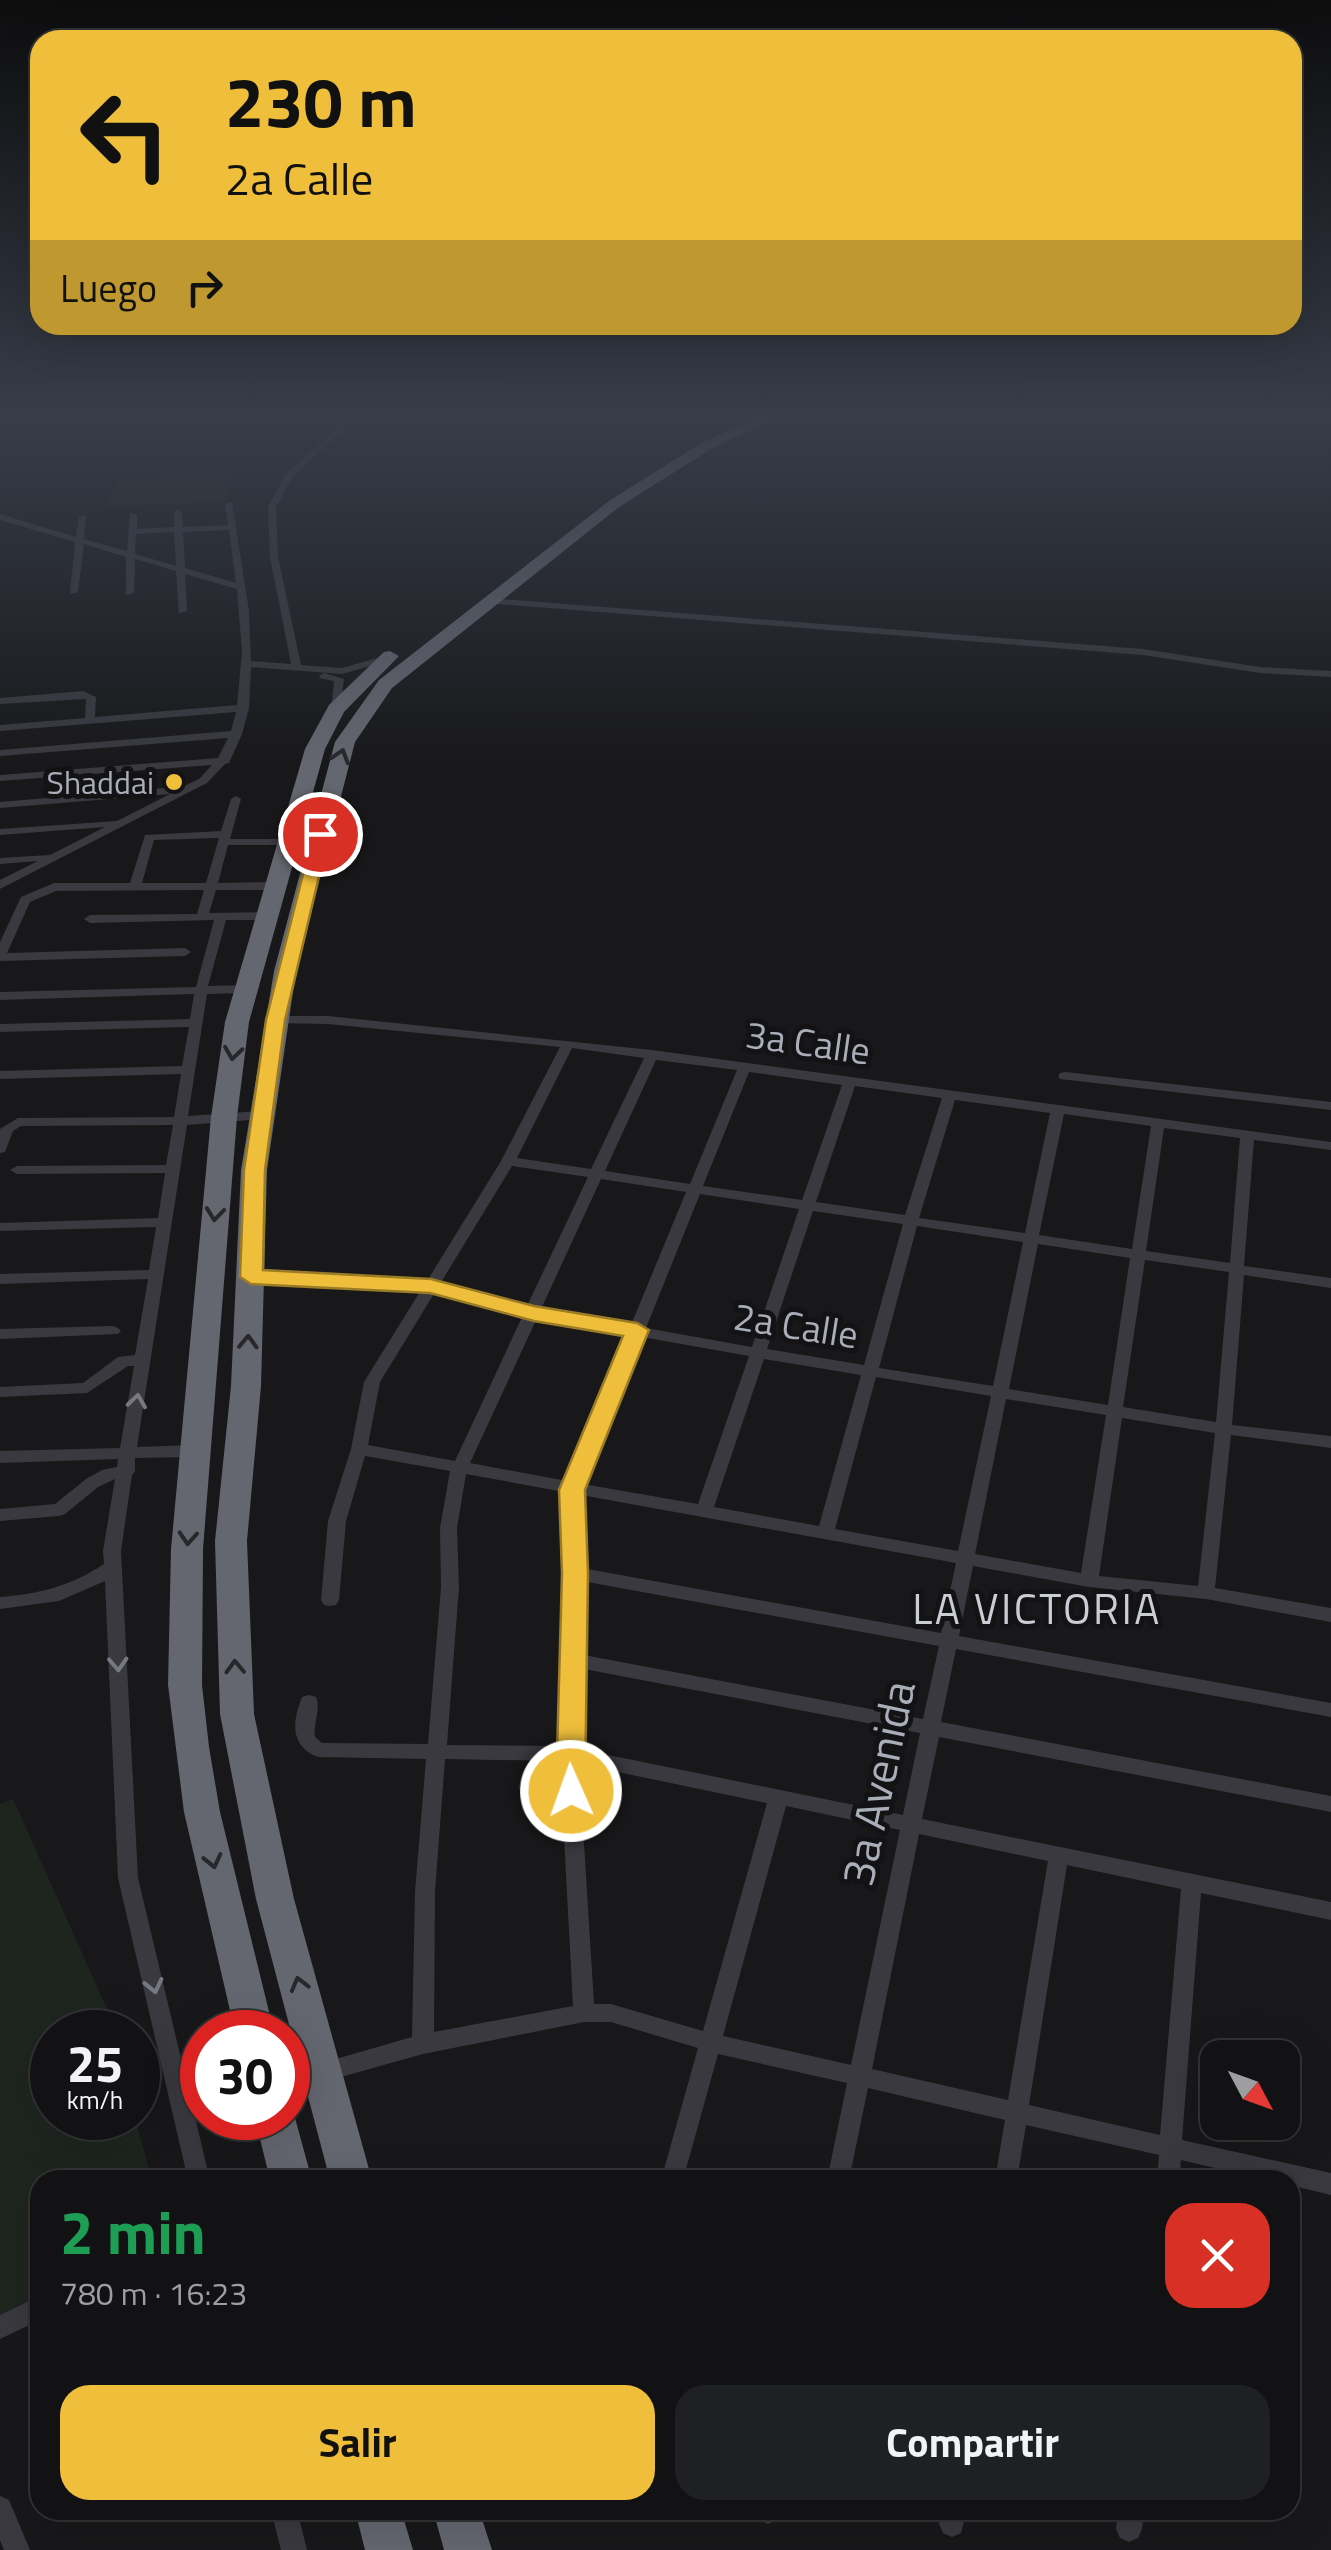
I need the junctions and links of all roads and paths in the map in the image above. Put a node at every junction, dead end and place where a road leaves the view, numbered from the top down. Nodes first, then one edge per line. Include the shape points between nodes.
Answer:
1 (51, 532) edge
2 (81, 532) edge
3 (131, 532) edge
4 (178, 532) edge
5 (233, 532) edge
6 (273, 532) edge
7 (563, 532) edge
8 (572, 532) edge
9 (80, 540) junction
10 (129, 556) junction
11 (531, 559) junction
12 (181, 570) junction
13 (496, 576) junction
14 (240, 587) junction
15 (73, 592) dead end
16 (129, 593) dead end
17 (488, 601) junction
18 (182, 610) dead end
19 (388, 658) junction
20 (246, 664) junction
21 (297, 669) junction
22 (1331, 674) edge
23 (245, 677) junction
24 (0, 701) edge
25 (244, 708) junction
26 (336, 709) junction
27 (90, 721) junction
28 (0, 728) edge
29 (237, 734) junction
30 (0, 753) edge
31 (225, 761) junction
32 (0, 778) edge
33 (186, 790) junction
34 (236, 800) dead end
35 (0, 805) edge
36 (122, 822) junction
37 (0, 832) edge
38 (224, 838) junction
39 (288, 842) junction
40 (54, 856) junction
41 (0, 861) edge
42 (0, 884) edge
43 (209, 885) junction
44 (135, 886) junction
45 (274, 886) junction
46 (266, 916) junction
47 (202, 917) junction
48 (220, 918) junction
49 (90, 919) dead end
50 (185, 952) dead end
51 (0, 956) edge
52 (246, 989) junction
53 (201, 990) junction
54 (0, 996) edge
55 (275, 1020) junction
56 (196, 1023) junction
57 (0, 1028) edge
58 (568, 1044) junction
59 (652, 1054) junction
60 (745, 1066) junction
61 (188, 1070) junction
62 (0, 1075) edge
63 (1065, 1076) dead end
64 (850, 1080) junction
65 (950, 1094) junction
66 (1331, 1106) edge
67 (1058, 1109) junction
68 (262, 1115) junction
69 (224, 1117) junction
70 (180, 1121) junction
71 (1158, 1124) junction
72 (1246, 1135) junction
73 (1331, 1146) edge
74 (0, 1149) edge
75 (508, 1160) junction
76 (173, 1169) junction
77 (17, 1170) dead end
78 (594, 1174) junction
79 (695, 1189) junction
80 (808, 1206) junction
81 (911, 1221) junction
82 (164, 1222) junction
83 (0, 1227) edge
84 (1030, 1240) junction
85 (1141, 1255) junction
86 (1236, 1269) junction
87 (156, 1274) junction
88 (251, 1277) junction
89 (0, 1279) edge
90 (1331, 1283) edge
91 (431, 1286) junction
92 (534, 1313) junction
93 (637, 1330) junction
94 (114, 1331) dead end
95 (0, 1334) edge
96 (758, 1352) junction
97 (143, 1360) junction
98 (870, 1369) junction
99 (998, 1391) junction
100 (0, 1392) edge
101 (1117, 1411) junction
102 (1224, 1429) junction
103 (1331, 1442) edge
104 (359, 1449) junction
105 (194, 1450) junction
106 (0, 1457) edge
107 (128, 1462) junction
108 (459, 1469) junction
109 (572, 1490) junction
110 (704, 1512) junction
111 (0, 1514) edge
112 (826, 1532) junction
113 (967, 1558) junction
114 (113, 1567) junction
115 (575, 1573) junction
116 (1088, 1581) junction
117 (1206, 1594) junction
118 (330, 1600) dead end
119 (0, 1603) edge
120 (1331, 1615) edge
121 (950, 1640) junction
122 (574, 1660) junction
123 (309, 1702) dead end
124 (1331, 1710) edge
125 (930, 1728) junction
126 (435, 1750) junction
127 (568, 1754) junction
128 (778, 1799) junction
129 (1331, 1804) edge
130 (910, 1827) junction
131 (1059, 1855) junction
132 (1192, 1882) junction
133 (1331, 1911) edge
134 (249, 2010) edge
135 (584, 2013) junction
136 (711, 2043) junction
137 (423, 2044) junction
138 (322, 2072) junction
139 (859, 2076) junction
140 (1017, 2112) junction
141 (281, 2140) edge
142 (1172, 2146) junction
143 (197, 2170) edge
144 (289, 2170) edge
145 (348, 2170) edge
146 (675, 2170) edge
147 (840, 2170) edge
148 (1008, 2170) edge
149 (1169, 2170) edge
150 (1272, 2170) edge
151 (1300, 2177) edge
152 (1331, 2184) edge
153 (30, 2313) edge
154 (0, 2327) edge
155 (0, 2509) edge
156 (286, 2520) edge
157 (381, 2520) edge
158 (459, 2520) edge
159 (18, 2550) edge
160 (294, 2550) edge
161 (389, 2550) edge
162 (468, 2550) edge

1 - 9 street
2 - 9 street
3 - 10 street
4 - 12 street
5 - 14 street
6 - 21 street
7 - 11 highway
8 - 11 highway
9 - 10 street
9 - 15 street
10 - 12 street
10 - 16 street
11 - 13 highway
11 - 17 highway
12 - 14 street
12 - 18 street
13 - 17 highway via 514,575
13 - 19 highway
14 - 20 street
17 - 22 street via 1143,652
55 -> 17 highway via 345,742 385,684
19 - 21 street via 342,672
19 - 26 highway
20 - 21 street
20 - 23 street
23 - 25 street
23 - 26 street via 292,672 337,678
24 - 27 street via 83,694 91,697
25 - 27 street
25 - 29 street
26 - 39 highway via 316,749
27 - 28 street
29 - 30 street
29 - 31 street
31 - 32 street
31 - 33 street
33 - 35 street
33 - 36 street
34 - 38 street
36 - 37 street
36 - 40 street
38 - 39 street
38 - 43 street
38 - 44 street via 149,837
39 - 45 highway
40 - 41 street
40 - 42 street
43 - 44 street
43 - 45 street
43 - 47 street
44 - 51 street via 39,892 24,900
45 - 46 highway
46 - 48 street
46 - 52 highway
47 - 48 street
47 - 49 street
48 - 53 street
50 - 51 street
52 - 53 street
52 -> 69 highway
53 - 54 street
53 - 56 street
55 - 58 street, 3a Calle
55 - 68 highway
56 - 57 street
56 - 61 street
58 - 59 street, 3a Calle
58 - 75 street
59 - 60 street, 3a Calle
59 - 78 street
60 - 64 street, 3a Calle
60 - 79 street
61 - 62 street
61 - 70 street
63 - 66 street
64 - 65 street, 3a Calle
64 - 80 street
65 - 67 street, 3a Calle
65 - 81 street
67 - 71 street, 3a Calle
67 - 84 street, 3a Avenida
68 - 69 street
68 - 88 highway
69 - 70 street
69 -> 105 highway
70 - 74 street via 18,1122 7,1129
70 - 76 street
71 - 72 street, 3a Calle
71 - 85 street
72 - 73 street, 3a Calle
72 - 86 street
75 - 78 street
75 - 91 street
76 - 77 street
76 - 82 street
78 - 79 street
78 - 92 street
79 - 80 street
79 - 93 street
80 - 81 street
80 - 96 street
81 - 84 street
81 - 98 street
82 - 83 street
82 - 87 street
84 - 85 street
84 - 99 street, 3a Avenida
85 - 86 street
85 - 101 street
86 - 90 street
86 - 102 street
87 - 89 street
87 - 97 street
88 - 91 street, 2a Calle
138 -> 88 highway via 275,1899 237,1714 231,1542
91 - 92 street, 2a Calle
91 - 104 street via 372,1382
92 - 93 street, 2a Calle
92 - 108 street
93 - 96 street, 2a Calle
93 - 109 street
94 - 95 street
96 - 98 street, 2a Calle
96 - 110 street
97 - 100 street via 124,1361 87,1388
107 -> 97 street
98 - 99 street, 2a Calle
98 - 112 street
99 - 101 street, 2a Calle
99 - 113 street, 3a Avenida
101 - 102 street, 2a Calle
101 - 116 street
102 - 103 street, 2a Calle
102 - 117 street
104 - 108 street
104 - 118 street via 337,1521
105 - 107 street
105 -> 134 highway via 185,1685 202,1812
106 - 107 street
107 - 111 street via 59,1510
107 - 114 street
108 - 109 street
108 - 126 street via 446,1548 450,1587
109 - 110 street
109 - 115 street
110 - 112 street
112 - 113 street
113 - 116 street
113 - 121 street, 3a Avenida
114 - 119 street via 50,1600
114 -> 143 street via 128,1878
115 - 121 street
115 - 122 street
116 - 117 street
117 - 120 street
121 - 124 street
121 - 125 street, 3a Avenida
122 - 125 street
122 - 127 street
123 - 126 street via 306,1740 318,1750
125 - 129 street
125 - 130 street, 3a Avenida
126 - 127 street
126 - 137 street
127 - 128 street
127 - 135 street
128 - 130 street
128 - 136 street
130 - 131 street
130 - 139 street, 3a Avenida
131 - 132 street
131 - 140 street
132 - 133 street
132 - 142 street
135 - 136 street via 611,2014
135 - 137 street
136 - 139 street
136 - 146 street
137 - 138 street
138 - 145 highway
139 - 140 street
139 - 147 street, 3a Avenida
140 - 142 street
140 - 148 street
141 - 144 highway
142 - 149 street
142 - 150 street
151 - 152 street
153 - 154 street
155 - 159 street
156 - 160 street
157 - 161 highway
158 - 162 highway

